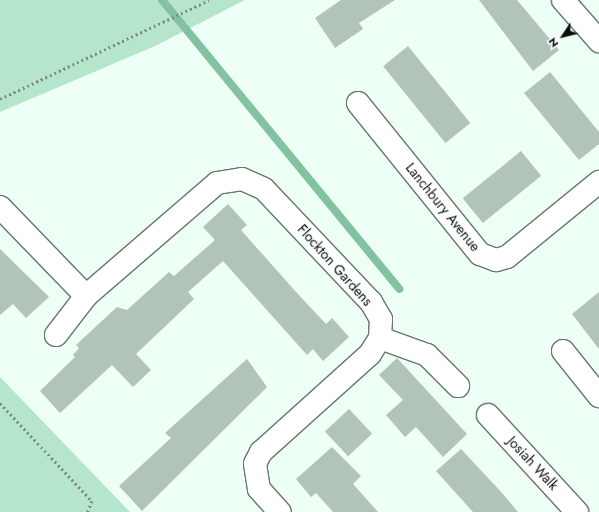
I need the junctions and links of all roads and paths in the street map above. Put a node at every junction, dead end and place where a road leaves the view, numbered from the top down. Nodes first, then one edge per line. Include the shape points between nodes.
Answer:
1 (209, 0) edge
2 (563, 0) edge
3 (599, 41) edge
4 (0, 99) edge
5 (358, 103) dead end
6 (599, 182) edge
7 (0, 207) edge
8 (86, 296) junction
9 (56, 335) dead end
10 (380, 338) junction
11 (563, 351) dead end
12 (458, 386) dead end
13 (599, 396) edge
14 (0, 403) edge
15 (488, 415) dead end
16 (88, 512) edge
17 (280, 512) edge
18 (577, 512) edge

1 - 4 path
2 - 3 street
5 - 6 street, Lanchbury Avenue via 480,254 496,260 507,257
7 - 8 street
8 - 9 street, Flockton Gardens
8 - 10 street, Flockton Gardens via 217,183 242,179 264,189 371,302 381,319
10 - 12 street via 427,355
10 - 17 street via 370,354 261,452 255,464 259,489
11 - 13 street
14 - 16 path via 92,501
15 - 18 street, Josiah Walk

